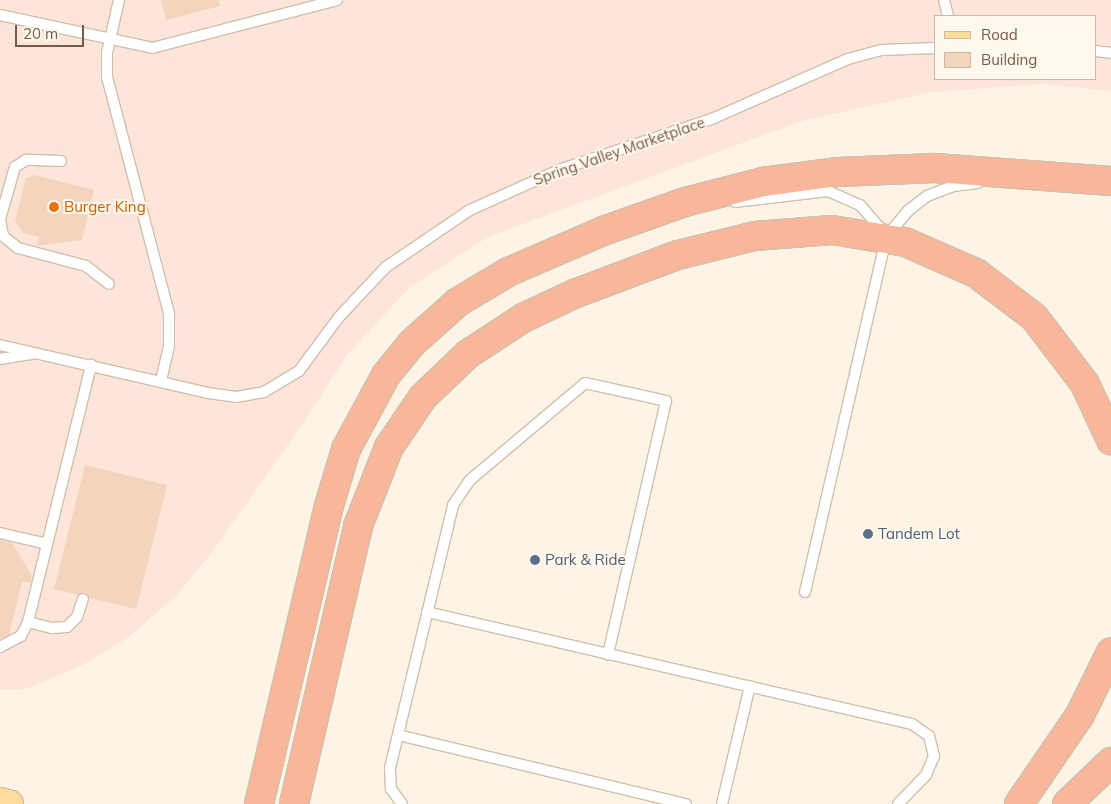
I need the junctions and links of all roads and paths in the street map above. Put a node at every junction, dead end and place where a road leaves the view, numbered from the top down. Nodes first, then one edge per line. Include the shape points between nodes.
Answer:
1 (119, 0) edge
2 (337, 0) edge
3 (944, 0) edge
4 (0, 15) edge
5 (948, 15) edge
6 (110, 40) junction
7 (934, 48) edge
8 (1096, 51) edge
9 (1111, 53) edge
10 (61, 161) dead end
11 (1111, 181) edge
12 (886, 237) junction
13 (565, 247) junction
14 (109, 284) dead end
15 (0, 338) edge
16 (0, 345) edge
17 (22, 348) junction
18 (41, 353) junction
19 (0, 359) edge
20 (91, 365) junction
21 (161, 382) junction
22 (1111, 440) edge
23 (0, 533) edge
24 (47, 544) junction
25 (805, 592) dead end
26 (84, 599) dead end
27 (427, 612) junction
28 (28, 622) junction
29 (0, 647) edge
30 (1111, 652) edge
31 (608, 654) junction
32 (750, 686) junction
33 (398, 735) junction
34 (1111, 762) edge
35 (0, 795) edge
36 (658, 801) edge
37 (0, 802) edge
38 (9, 804) edge
39 (18, 804) edge
40 (259, 804) edge
41 (294, 804) edge
42 (402, 804) edge
43 (686, 804) edge
44 (722, 804) edge
45 (898, 804) edge
46 (1019, 804) edge
47 (1067, 804) edge

1 - 6 lane
2 - 6 lane via 158,47
3 - 5 lane
4 - 6 lane
6 - 21 lane via 107,77 169,314 169,346
7 - 21 lane, Spring Valley Marketplace via 882,50 848,59 714,118 559,170 455,218 386,267 339,316 299,371 270,390 228,396
8 - 9 lane
10 - 14 lane via 26,160 15,167 0,219 3,236 18,248 86,266
11 - 12 lane via 953,186 917,203
11 - 13 highway via 935,168 806,176 762,182 685,202
12 - 13 lane via 860,205 840,194 817,190 686,212
12 - 22 highway via 957,263 1020,305 1073,365
12 - 25 lane
12 - 41 highway via 840,230 796,230 730,241 678,255 574,294 523,318 468,354 437,382 399,429 366,500
13 - 40 highway via 489,282 443,314 386,375 363,411 333,489
15 - 17 lane
16 - 17 lane, Spring Valley Marketplace
17 - 18 lane, Spring Valley Marketplace
18 - 19 lane
18 - 20 lane, Spring Valley Marketplace
20 - 21 lane, Spring Valley Marketplace
20 - 24 lane
23 - 24 lane
24 - 28 lane
26 - 28 lane via 77,617 67,627 52,628
27 - 31 lane
27 - 31 lane via 449,516 463,488 580,384 666,401
27 - 33 lane
28 - 29 lane via 21,636
30 - 46 highway via 1080,715
31 - 32 lane
32 - 44 lane
32 - 45 lane via 921,729 934,745 932,766
33 - 36 lane
33 - 42 lane via 389,779 391,789
34 - 47 highway
35 - 39 lane
36 - 43 lane
37 - 38 main road

